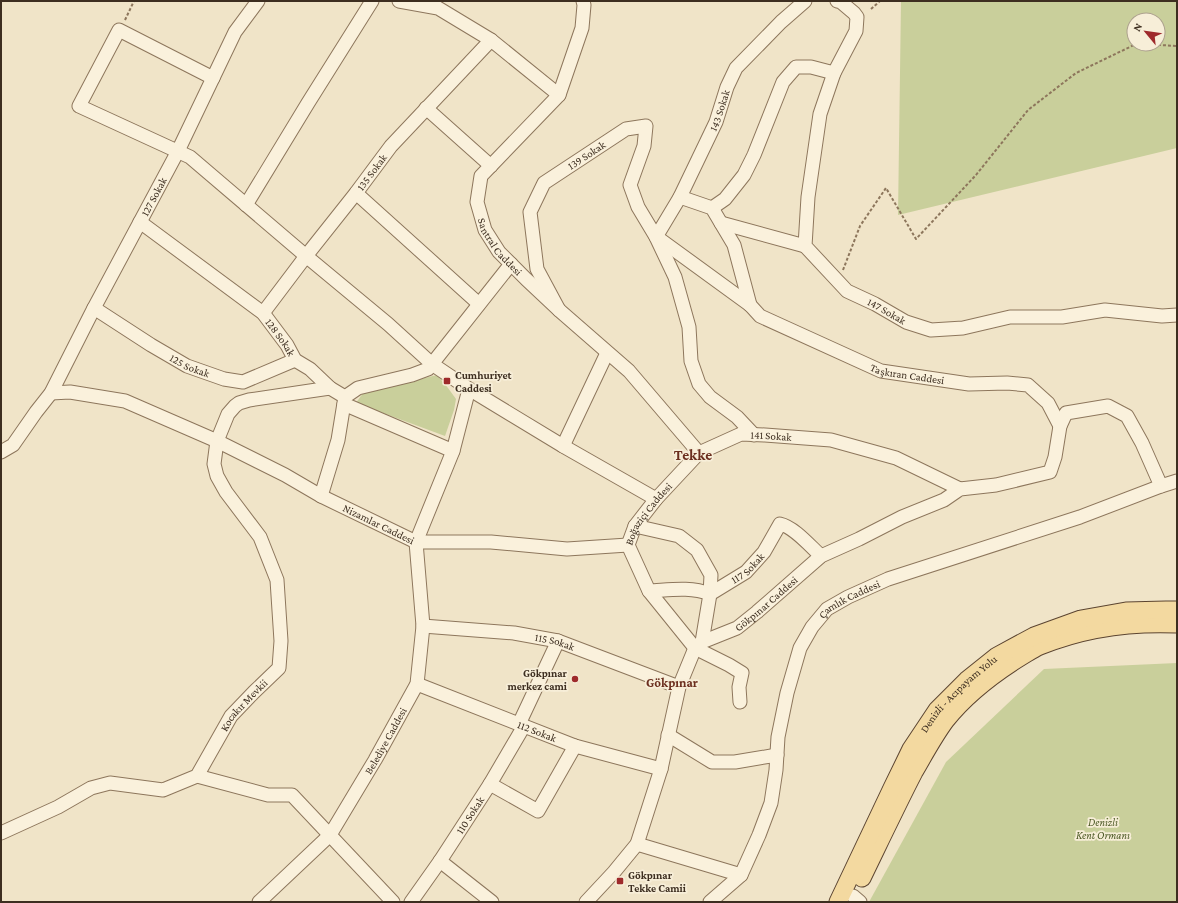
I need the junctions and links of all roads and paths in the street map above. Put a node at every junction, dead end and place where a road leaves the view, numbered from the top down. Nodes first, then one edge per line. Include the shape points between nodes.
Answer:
1 (134, 1) edge
2 (258, 1) edge
3 (372, 1) edge
4 (400, 1) edge
5 (583, 1) edge
6 (805, 1) edge
7 (837, 1) edge
8 (880, 1) edge
9 (871, 9) dead end
10 (119, 30) junction
11 (491, 40) junction
12 (1166, 45) edge
13 (1177, 46) edge
14 (1126, 49) edge
15 (834, 73) junction
16 (213, 78) junction
17 (559, 95) junction
18 (426, 108) junction
19 (178, 151) junction
20 (491, 166) junction
21 (356, 193) junction
22 (680, 197) junction
23 (246, 205) junction
24 (712, 208) junction
25 (140, 222) junction
26 (721, 223) junction
27 (656, 237) junction
28 (805, 246) junction
29 (306, 256) junction
30 (511, 264) junction
31 (839, 282) junction
32 (479, 304) junction
33 (750, 305) junction
34 (94, 308) junction
35 (559, 310) junction
36 (263, 314) junction
37 (1177, 315) edge
38 (606, 353) junction
39 (295, 360) junction
40 (432, 364) junction
41 (330, 388) junction
42 (469, 389) junction
43 (51, 393) junction
44 (345, 401) junction
45 (1060, 426) junction
46 (754, 434) junction
47 (217, 441) junction
48 (563, 446) junction
49 (453, 451) junction
50 (1, 452) edge
51 (699, 454) junction
52 (1177, 481) edge
53 (1161, 486) junction
54 (960, 489) junction
55 (321, 496) junction
56 (656, 499) junction
57 (635, 526) junction
58 (416, 542) junction
59 (628, 544) junction
60 (820, 556) junction
61 (649, 591) junction
62 (710, 594) junction
63 (1177, 610) edge
64 (1177, 624) edge
65 (423, 626) junction
66 (558, 641) junction
67 (699, 645) junction
68 (417, 684) junction
69 (679, 687) junction
70 (740, 702) dead end
71 (522, 725) junction
72 (668, 735) junction
73 (575, 746) junction
74 (777, 755) junction
75 (660, 769) junction
76 (197, 776) junction
77 (490, 784) junction
78 (1, 833) edge
79 (330, 835) junction
80 (637, 844) junction
81 (440, 861) junction
82 (741, 875) junction
83 (264, 900) edge
84 (851, 901) edge
85 (393, 902) edge
86 (411, 902) edge
87 (492, 902) edge
88 (586, 902) edge
89 (710, 902) edge

1 - 10 path
2 - 16 street, 127 Sokak via 235,32
3 - 23 street
4 - 11 street via 438,8
5 - 17 street, Santral Caddesi via 582,28
6 - 22 street, 143 Sokak via 736,68 716,122
7 - 15 street via 857,17 856,32
8 - 9 path
10 - 16 street
10 - 19 street via 79,106
11 - 17 street
11 - 18 street, 135 Sokak
12 - 13 path
14 - 31 path via 1076,73 1028,110 976,175 916,239 886,188 860,226
15 - 24 street via 811,67 796,67 783,82 744,175 725,199
15 - 28 street via 820,114 808,197
16 - 19 street, 127 Sokak
17 - 20 street, Santral Caddesi
18 - 20 street
18 - 21 street, 135 Sokak via 391,146
19 - 23 street via 190,157
19 - 25 street, 127 Sokak
20 - 30 street, Santral Caddesi via 481,176 477,202 486,230 499,252
21 - 29 street, 135 Sokak
21 - 32 street
22 - 24 street
22 - 27 street, 143 Sokak
23 - 29 street
24 - 26 street
25 - 34 street, 127 Sokak
25 - 36 street, 128 Sokak
26 - 28 street
26 - 33 street via 734,245
27 - 33 street, Taşkıran Caddesi
27 - 35 street, 139 Sokak via 638,207 630,184 644,146 646,126 626,129 544,183 530,212 537,269
27 - 46 street, 141 Sokak via 675,277 689,328 690,361 699,384 710,397 737,417
28 - 31 street, 147 Sokak
29 - 36 street, 135 Sokak
29 - 40 street
30 - 32 street
30 - 35 street, Santral Caddesi
31 - 37 street, 147 Sokak via 846,291 906,322 931,330 962,328 1010,317 1062,317 1105,310 1162,316
32 - 40 street
33 - 45 street, Taşkıran Caddesi via 760,316 881,371 969,384 1028,385 1048,403
34 - 39 street, 125 Sokak via 187,366 224,379 243,382
34 - 43 street, 127 Sokak
35 - 38 street, Santral Caddesi
36 - 39 street, 128 Sokak
38 - 48 street
38 - 51 street, Santral Caddesi via 629,371
39 - 41 street, 128 Sokak via 310,369
40 - 42 street
40 - 44 street via 428,369 412,375 358,388
41 - 44 street, 128 Sokak
41 - 47 street, Kocakır Mevkii via 239,403 228,414
42 - 48 street
42 - 49 street
43 - 47 street, Nizamlar Caddesi via 70,392 125,401
43 - 50 street, 127 Sokak via 13,445
44 - 49 street, 128 Sokak
44 - 55 street via 338,440
45 - 53 street via 1066,413 1108,406 1127,416 1142,442
45 - 54 street, Gökpınar Caddesi via 1050,472 996,485
46 - 51 street, Boğaziçi Caddesi via 741,434
46 - 54 street, 141 Sokak via 831,440 896,458
47 - 55 street, Nizamlar Caddesi
47 - 76 street, Kocakır Mevkii via 214,464 217,476 260,537 277,580 281,641 279,668 232,716
48 - 56 street
49 - 58 street
51 - 56 street, Boğaziçi Caddesi
52 - 53 street, Çamlık Caddesi
53 - 74 street, Çamlık Caddesi via 1080,517 888,579 827,609 812,627 800,648 787,693
54 - 60 street, Gökpınar Caddesi via 944,500
55 - 58 street, Nizamlar Caddesi
56 - 57 street, Boğaziçi Caddesi
57 - 59 street, Boğaziçi Caddesi
57 - 62 street via 679,536 697,550 711,575
58 - 59 street, Nizamlar Caddesi via 491,542 567,549
58 - 65 street, Belediye Caddesi
59 - 61 street, Boğaziçi Caddesi
60 - 62 street, 117 Sokak via 800,536 786,525 780,524 764,552 746,572
60 - 67 street, Gökpınar Caddesi via 737,628
61 - 62 street via 699,590
61 - 67 street, Boğaziçi Caddesi
62 - 67 street
63 - 84 main road, Denizli - Acıpayam Yolu via 1126,611 1081,619 1034,636 997,656 967,680 937,710 911,749 892,788
64 - 84 main road, Denizli - Acıpayam Yolu via 1123,625 1082,632 1039,646 974,690 946,720 924,755 904,790
65 - 66 street, 115 Sokak via 514,633
65 - 68 street, Belediye Caddesi
66 - 69 street, 115 Sokak
66 - 71 street, 110 Sokak
67 - 69 street
67 - 70 street via 742,673 739,686
68 - 71 street, 112 Sokak
68 - 79 street, Belediye Caddesi
69 - 72 street
71 - 73 street, 112 Sokak
71 - 77 street, 110 Sokak
72 - 74 street via 712,762 735,762
72 - 75 street
73 - 75 street, 112 Sokak
73 - 77 street via 538,811
74 - 82 street, Çamlık Caddesi via 771,802
75 - 80 street
76 - 78 street via 163,790 110,783 90,788 58,807
76 - 79 street via 268,795 292,795
77 - 81 street, 110 Sokak
79 - 83 street, Belediye Caddesi
79 - 85 street
80 - 82 street
80 - 88 street
81 - 86 street, 110 Sokak
81 - 87 street
82 - 89 street, Çamlık Caddesi

